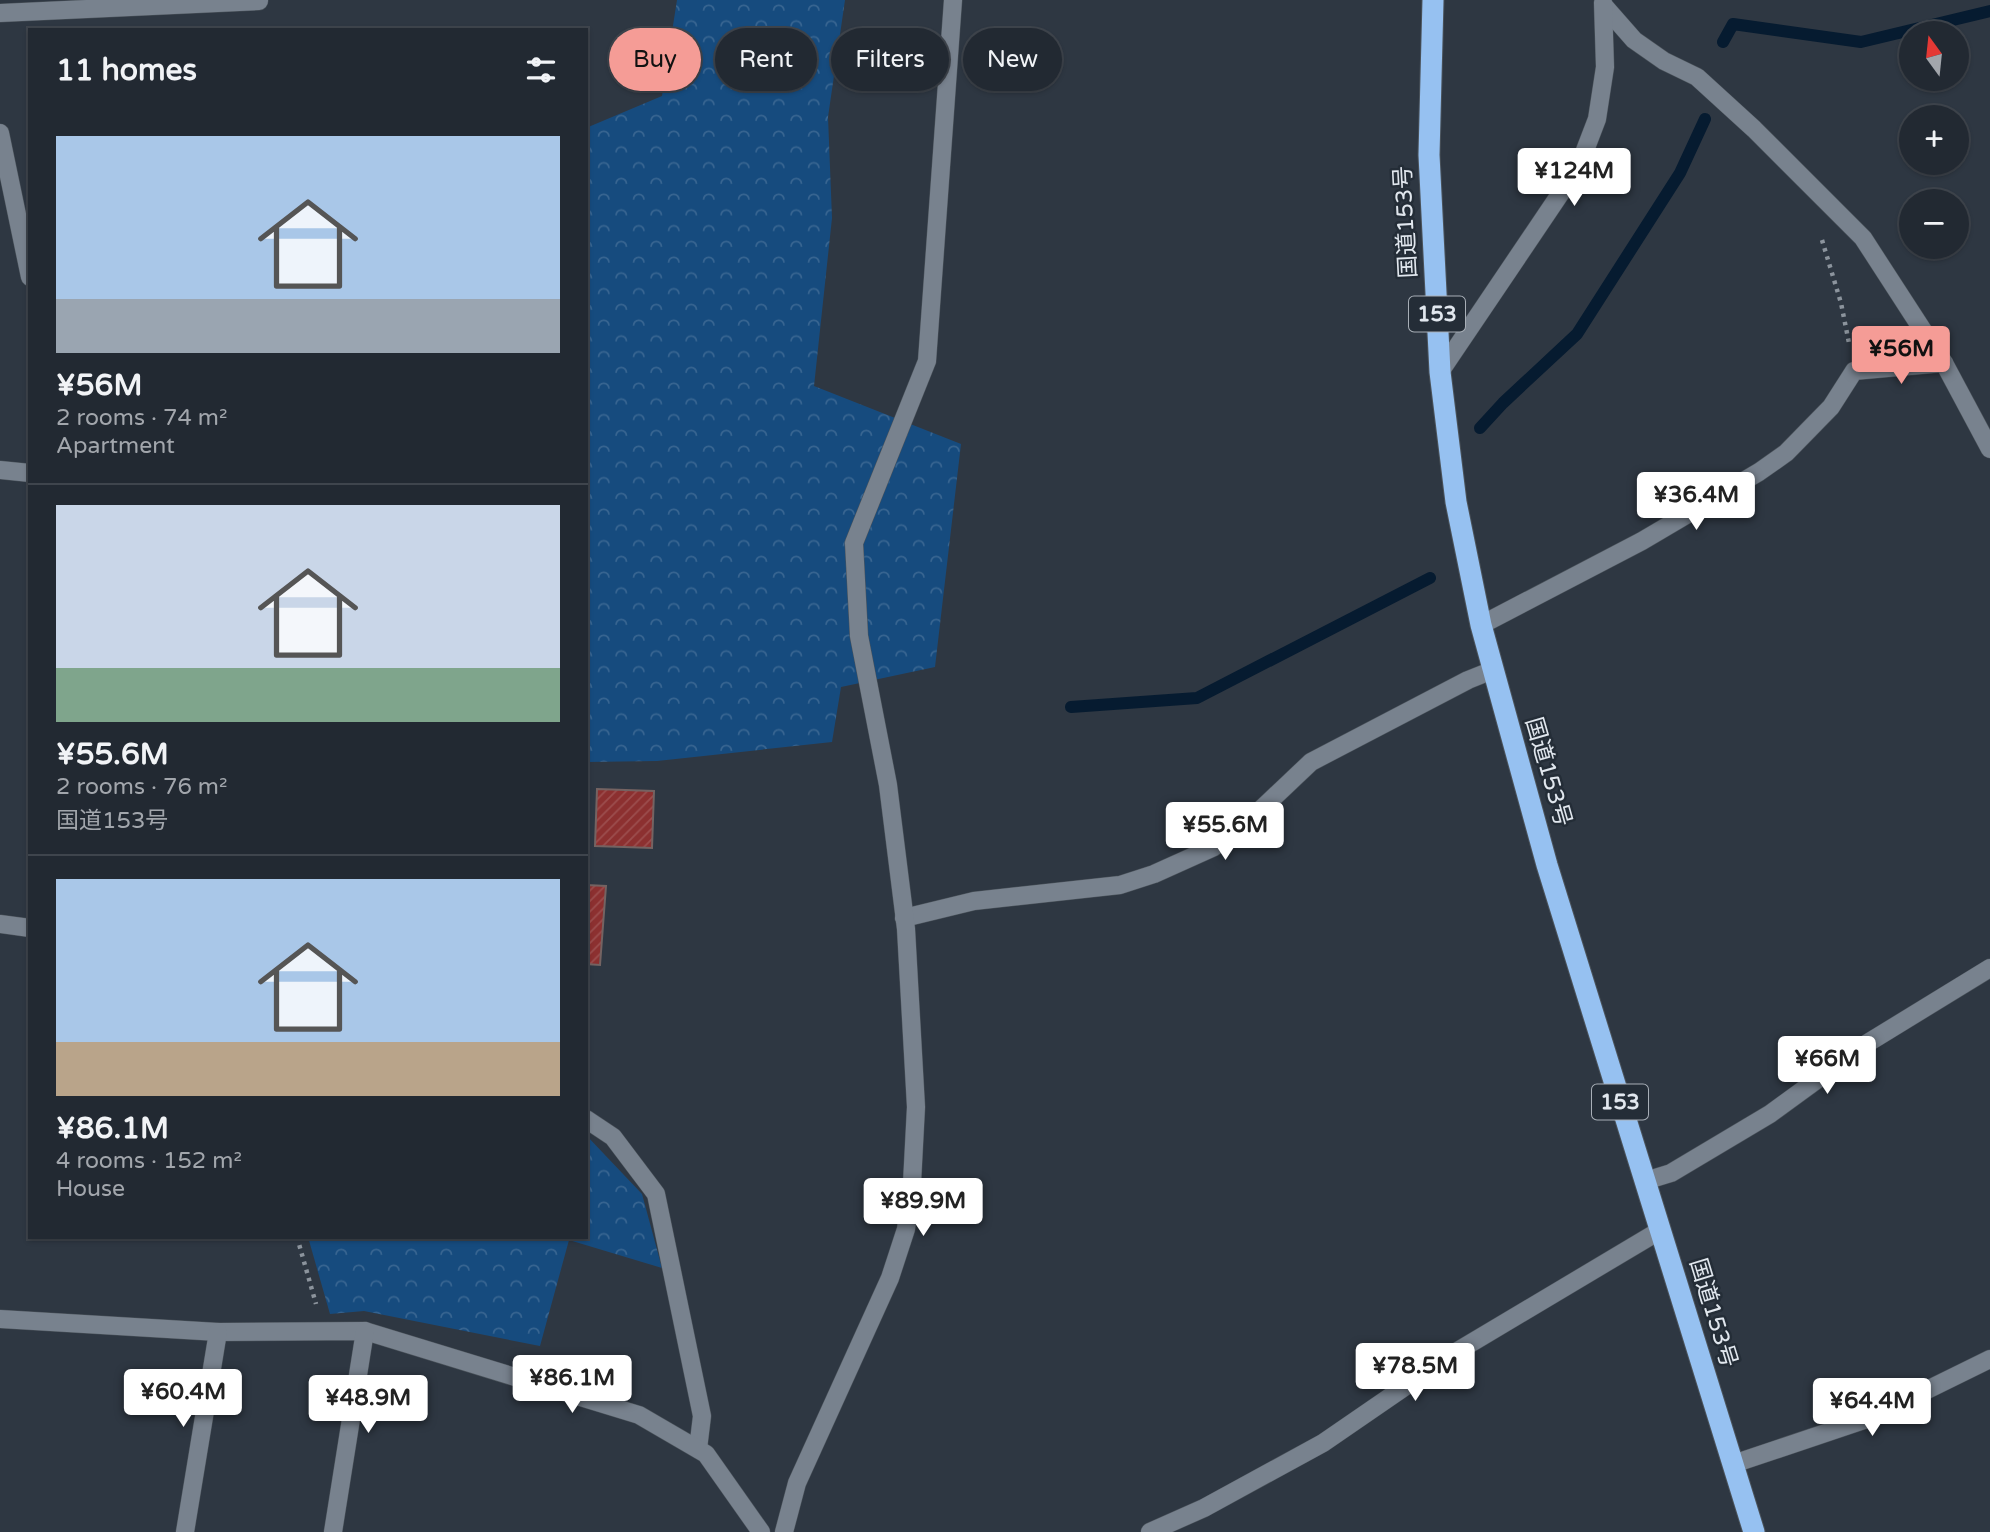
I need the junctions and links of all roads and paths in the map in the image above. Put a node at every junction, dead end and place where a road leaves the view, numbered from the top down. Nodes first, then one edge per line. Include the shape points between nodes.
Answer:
1 (953, 0) edge
2 (1433, 0) edge
3 (259, 1) edge
4 (1603, 4) edge
5 (0, 13) edge
6 (0, 133) edge
7 (1817, 229) dead end
8 (28, 267) edge
9 (1944, 363) junction
10 (1854, 371) junction
11 (1440, 372) junction
12 (1990, 449) edge
13 (0, 470) edge
14 (28, 473) edge
15 (1481, 625) junction
16 (1493, 670) junction
17 (904, 918) junction
18 (0, 924) edge
19 (28, 928) edge
20 (1990, 968) edge
21 (588, 1120) edge
22 (1645, 1181) junction
23 (1660, 1231) junction
24 (299, 1239) edge
25 (0, 1319) edge
26 (365, 1331) junction
27 (218, 1332) junction
28 (324, 1332) junction
29 (1990, 1359) edge
30 (698, 1449) junction
31 (1733, 1464) junction
32 (185, 1532) edge
33 (333, 1532) edge
34 (761, 1532) edge
35 (784, 1532) edge
36 (1150, 1532) edge
37 (1754, 1532) edge

1 - 17 street via 928,361 854,543 859,636 888,785
2 - 11 highway, 国道153号 / 153 via 1429,155
3 - 5 street
4 - 9 street via 1634,40 1697,77 1863,238
4 - 11 street via 1605,67 1597,119 1579,166
6 - 8 street
7 - 10 path via 1841,303
9 - 10 street
9 - 12 street
10 - 15 street via 1831,407 1786,453 1759,472 1642,541
11 - 15 highway, 国道153号 / 153 via 1456,502
13 - 14 street
15 - 16 highway, 国道153号 / 153
16 - 17 street via 1311,762 1214,847 1154,874 1121,885 974,901
16 - 22 highway, 国道153号 / 153 via 1547,864
17 - 35 street via 916,1107 906,1230 890,1278 797,1483
18 - 19 street
20 - 22 street via 1866,1044 1770,1114 1671,1172
21 - 30 street via 613,1137 656,1194 702,1416
22 - 23 highway, 国道153号 / 153
23 - 31 highway, 国道153号 / 153
23 - 36 street via 1451,1355 1323,1443
24 - 28 path
25 - 27 street
26 - 28 street
26 - 30 street via 639,1415
26 - 33 street
27 - 28 street
27 - 32 street
29 - 31 street via 1870,1418
30 - 34 street
31 - 37 highway, 国道153号 / 153

